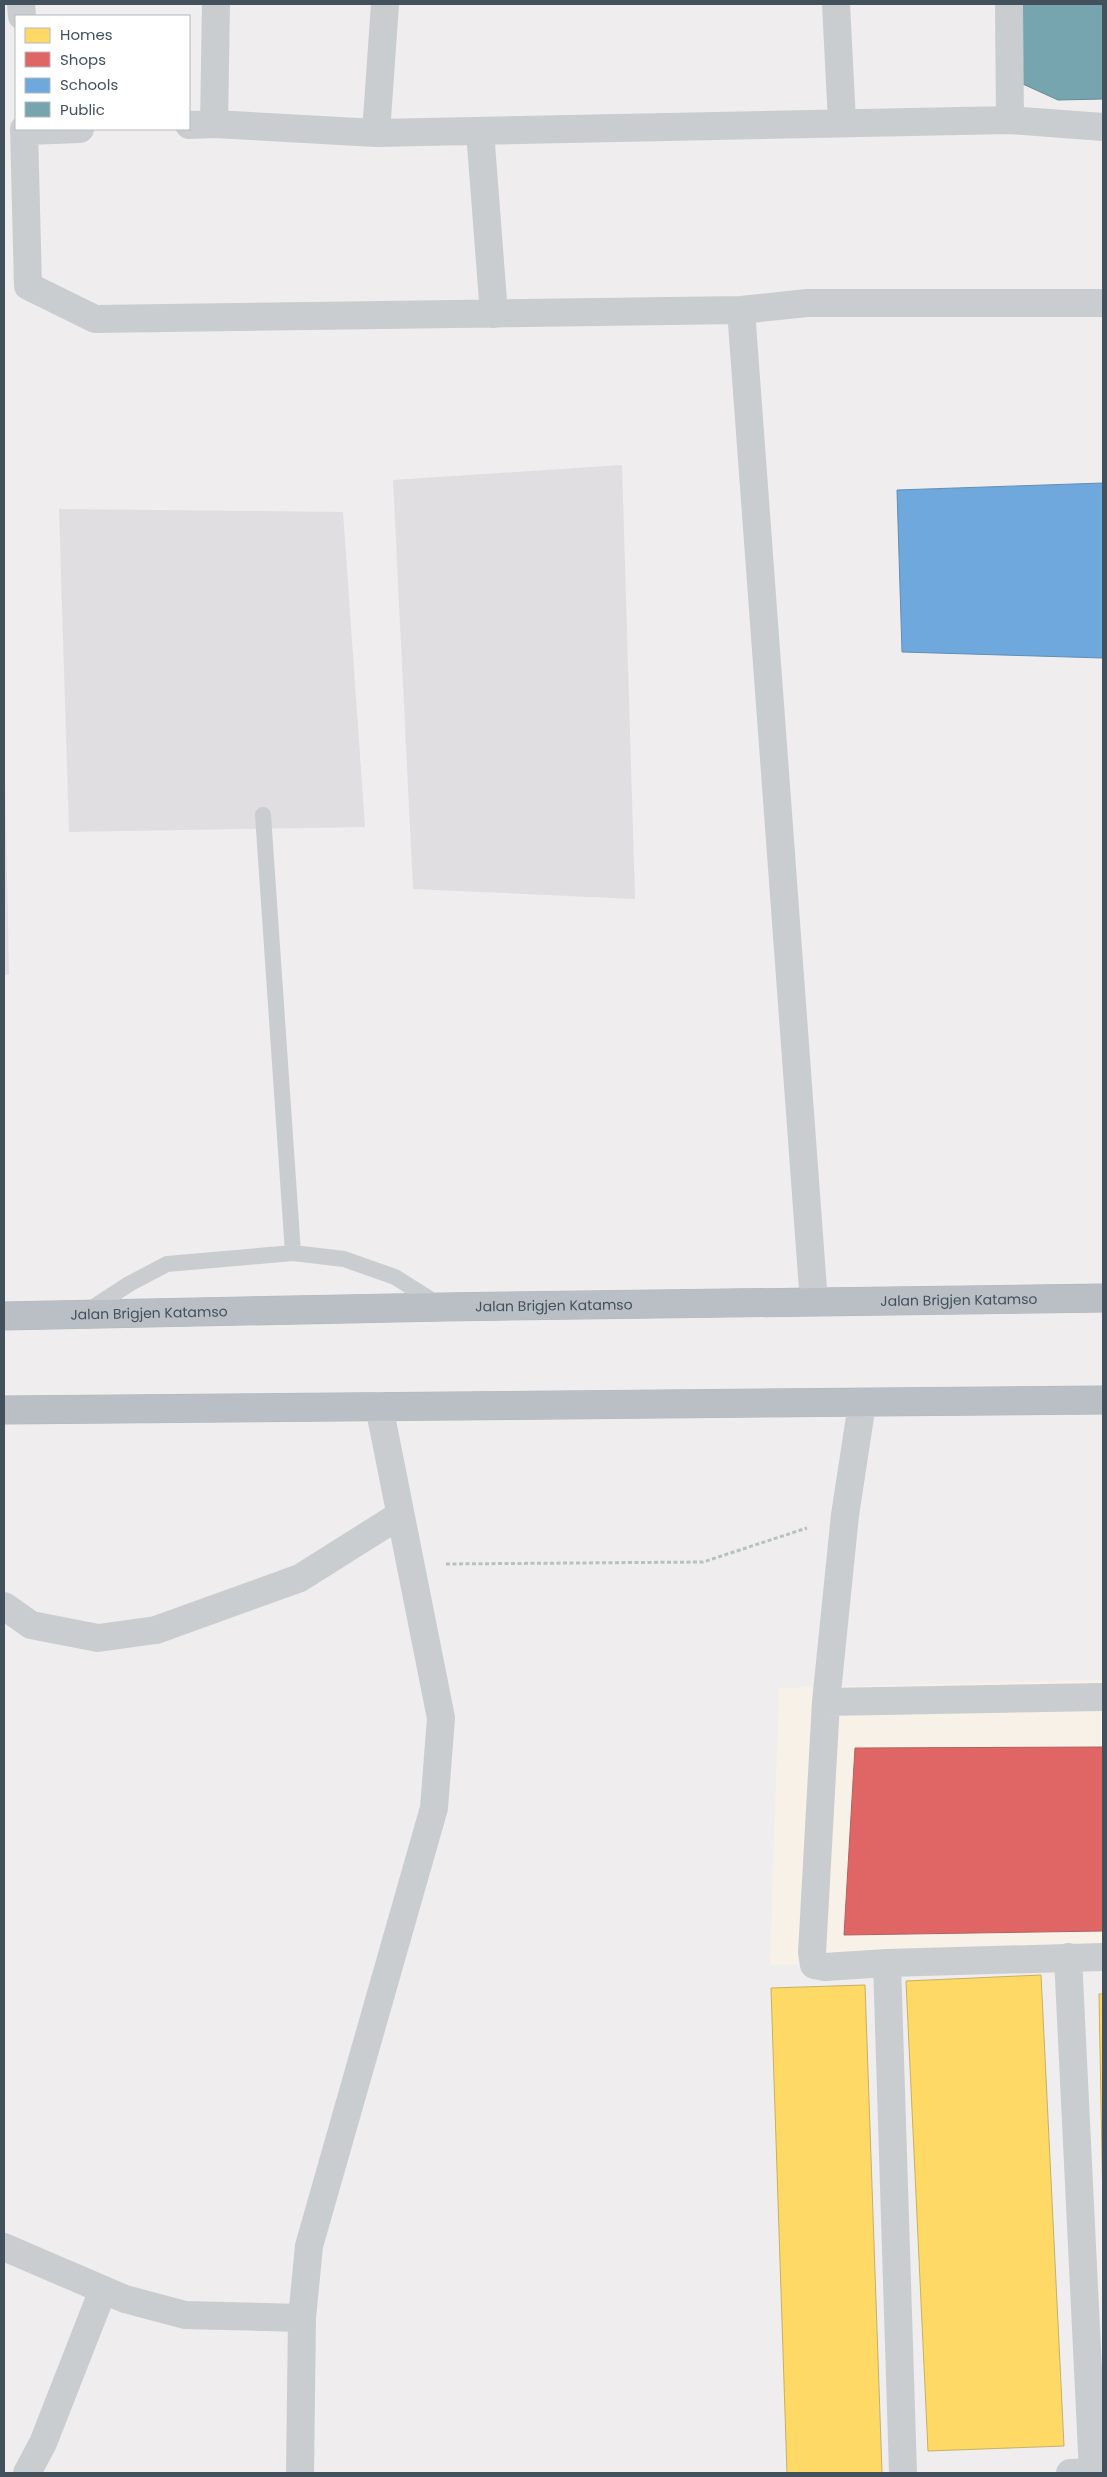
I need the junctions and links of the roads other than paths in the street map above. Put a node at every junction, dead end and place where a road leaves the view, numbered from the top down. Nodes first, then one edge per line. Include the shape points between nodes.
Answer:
1 (216, 4) edge
2 (385, 4) edge
3 (836, 4) edge
4 (1009, 4) edge
5 (1010, 120) junction
6 (842, 122) junction
7 (201, 124) edge
8 (1103, 127) edge
9 (24, 130) edge
10 (480, 131) junction
11 (376, 133) junction
12 (1103, 303) edge
13 (741, 310) junction
14 (494, 314) junction
15 (263, 815) dead end
16 (293, 1253) junction
17 (1103, 1298) edge
18 (814, 1303) junction
19 (443, 1307) junction
20 (82, 1315) junction
21 (4, 1316) edge
22 (1103, 1400) edge
23 (862, 1404) junction
24 (379, 1406) junction
25 (4, 1410) edge
26 (400, 1515) junction
27 (4, 1606) edge
28 (1103, 1697) edge
29 (826, 1702) junction
30 (1068, 1957) junction
31 (1103, 1958) edge
32 (887, 1963) junction
33 (4, 2247) edge
34 (103, 2290) junction
35 (302, 2318) junction
36 (27, 2473) edge
37 (300, 2473) edge
38 (903, 2473) edge
39 (1089, 2473) edge

1 - 7 street
2 - 11 street
3 - 6 street
4 - 5 street
5 - 6 street
5 - 8 street
6 - 10 street
7 - 11 street
9 - 14 street via 28,286 95,319
10 - 11 street
10 - 14 street
12 - 13 street via 807,303
13 - 14 street
13 - 18 street
15 - 16 lane
16 - 19 lane via 344,1259 395,1277
16 - 20 lane via 167,1264 128,1284
17 - 18 highway, Jalan Brigjen Katamso
18 - 19 highway, Jalan Brigjen Katamso
19 - 20 highway, Jalan Brigjen Katamso
20 - 21 highway, Jalan Brigjen Katamso
22 - 23 highway
23 - 24 highway
23 - 29 street via 845,1515
24 - 25 highway
24 - 26 street
26 - 27 street via 300,1578 156,1630 98,1638 31,1625
26 - 35 street via 441,1718 434,1808 309,2246
28 - 29 street
29 - 32 street via 812,1959 814,1965 825,1967
30 - 31 street
30 - 32 street
30 - 39 street
32 - 38 street
33 - 34 street
34 - 35 street via 185,2315
34 - 36 street via 43,2443
35 - 37 street

